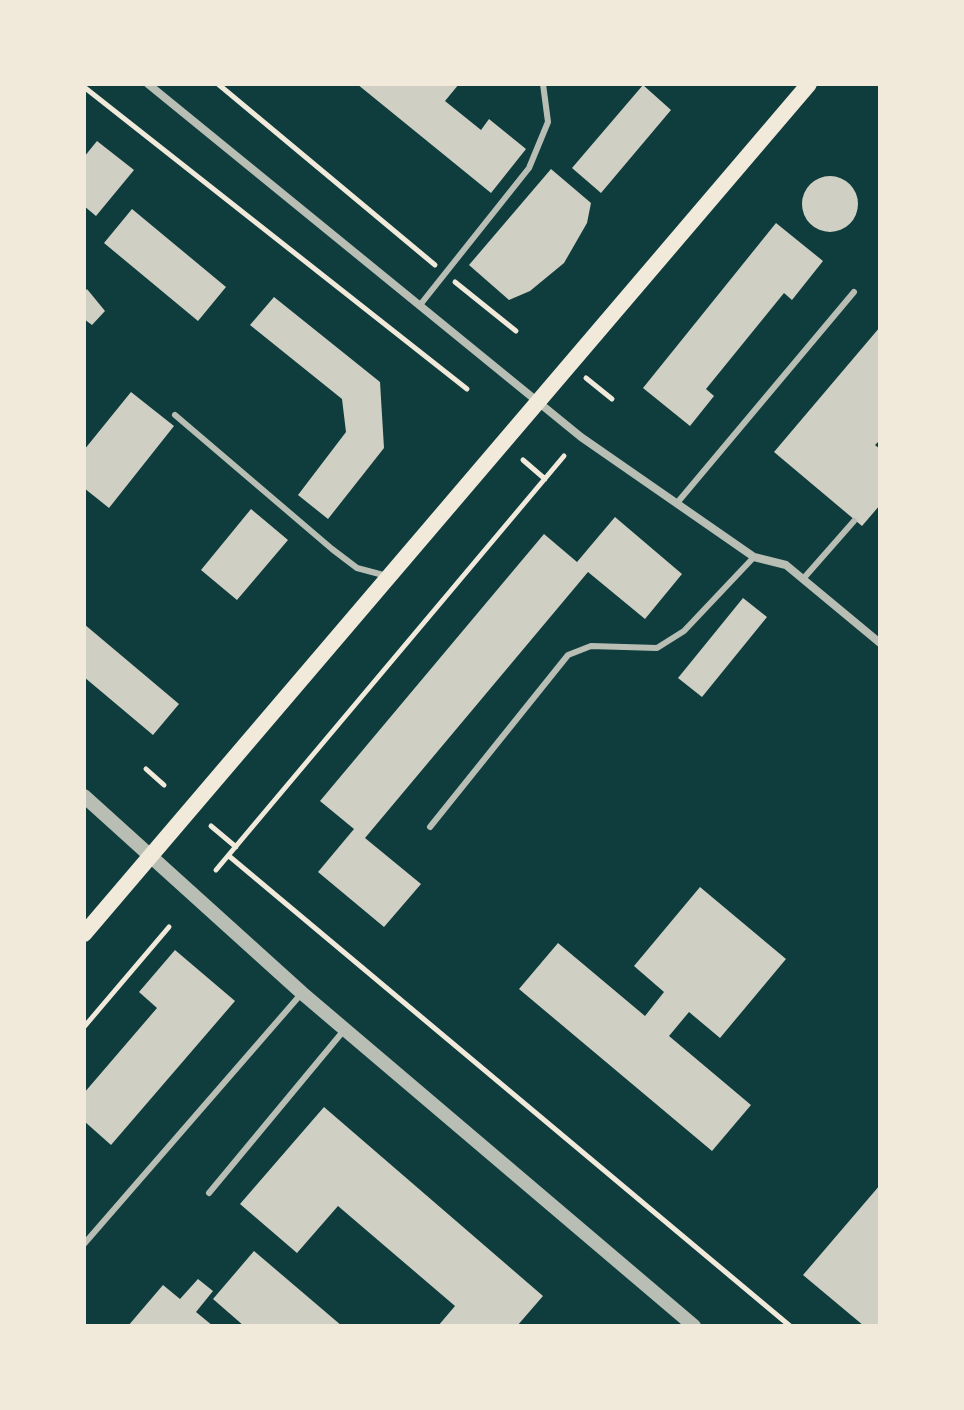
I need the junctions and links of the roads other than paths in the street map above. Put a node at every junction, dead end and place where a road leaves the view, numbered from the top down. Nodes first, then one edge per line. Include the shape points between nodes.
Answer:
1 (148, 84) edge
2 (543, 84) edge
3 (809, 84) edge
4 (854, 292) dead end
5 (420, 305) junction
6 (538, 402) junction
7 (175, 415) dead end
8 (677, 503) junction
9 (854, 521) dead end
10 (754, 557) junction
11 (389, 577) junction
12 (803, 579) junction
13 (880, 643) edge
14 (84, 796) edge
15 (430, 827) dead end
16 (151, 855) junction
17 (84, 934) edge
18 (302, 993) junction
19 (345, 1029) junction
20 (209, 1193) dead end
21 (84, 1244) edge
22 (694, 1326) edge

1 - 5 street
2 - 5 lane via 548,122 529,168
3 - 6 main road
4 - 8 lane
5 - 6 street
6 - 8 street
6 - 11 main road
7 - 11 lane via 357,568
8 - 10 street
9 - 12 lane
10 - 12 street via 786,565
10 - 15 lane via 684,631 657,648 591,646 568,655
11 - 16 main road
12 - 13 street
14 - 16 street
16 - 17 main road
16 - 18 street
18 - 19 street
18 - 21 lane
19 - 20 lane
19 - 22 street

